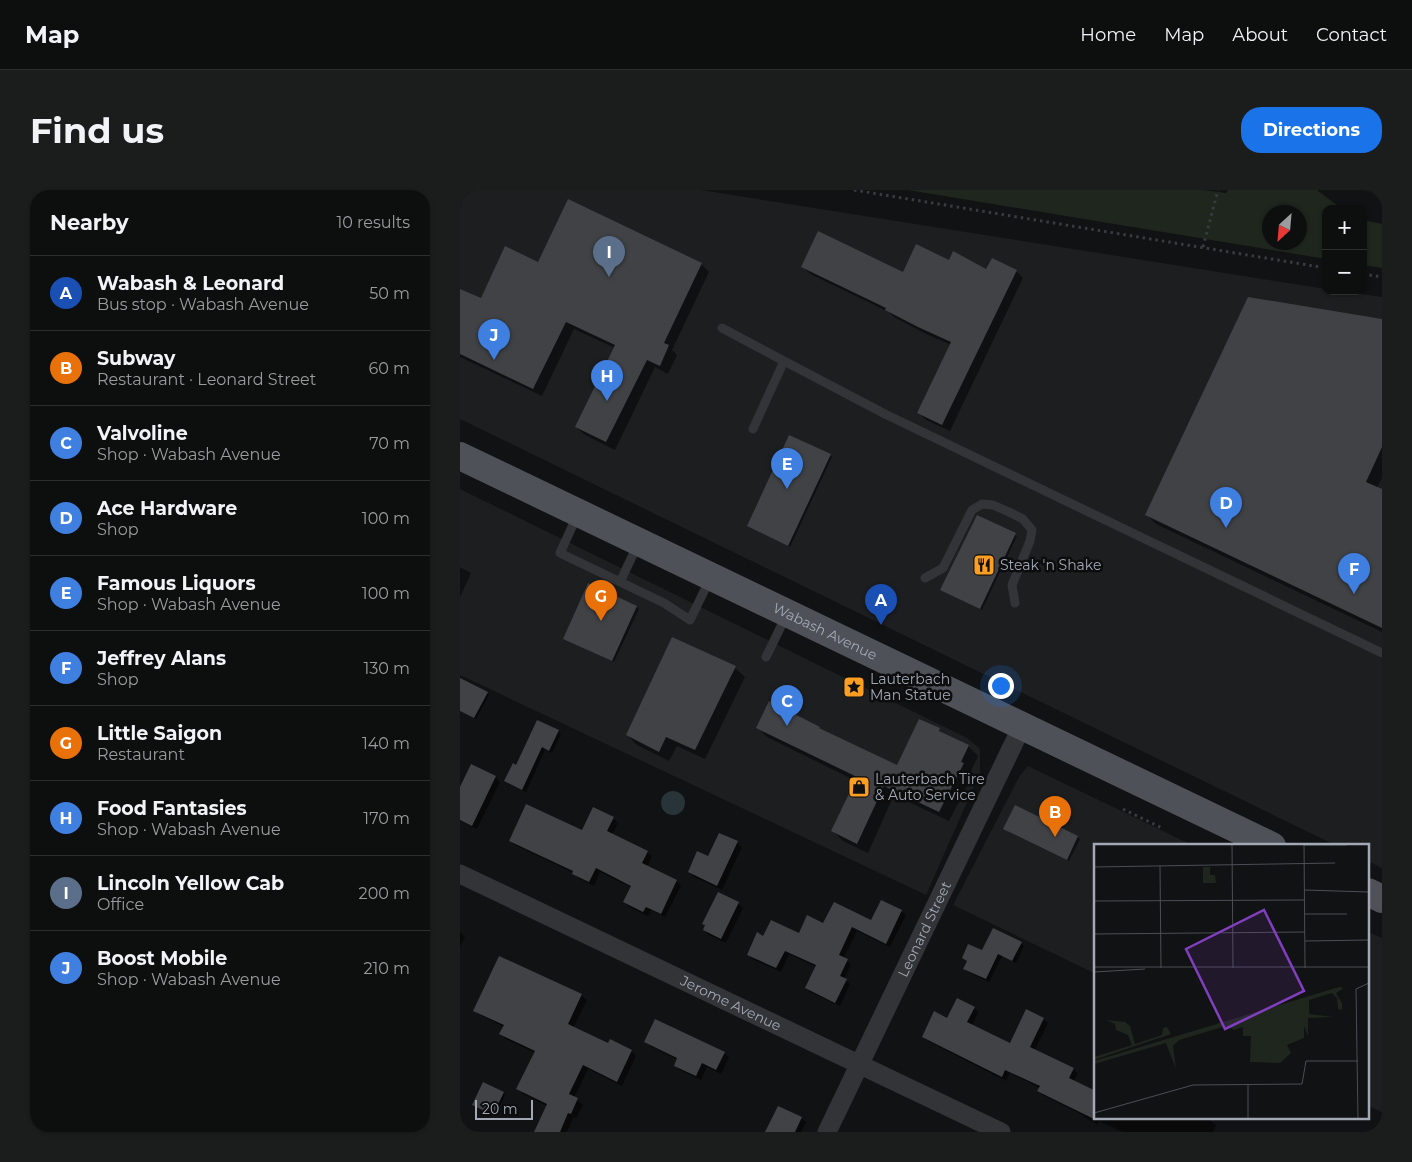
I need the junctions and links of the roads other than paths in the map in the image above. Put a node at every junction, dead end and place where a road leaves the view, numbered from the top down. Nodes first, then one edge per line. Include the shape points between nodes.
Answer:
1 (722, 328) dead end
2 (784, 361) junction
3 (753, 429) dead end
4 (460, 456) edge
5 (578, 514) junction
6 (638, 542) junction
7 (711, 577) junction
8 (925, 578) dead end
9 (620, 582) junction
10 (1015, 602) dead end
11 (787, 614) junction
12 (1382, 653) edge
13 (766, 657) dead end
14 (1022, 726) junction
15 (1268, 844) edge
16 (460, 874) edge
17 (1369, 892) edge
18 (1382, 899) edge
19 (859, 1064) junction
20 (827, 1132) edge
21 (1001, 1132) edge

1 - 2 lane
2 - 3 lane
2 - 12 lane via 929,435
4 - 5 main road, Wabash Avenue
5 - 6 main road, Wabash Avenue
5 - 9 lane via 560,553
6 - 7 main road, Wabash Avenue
6 - 9 lane
7 - 9 lane via 690,620 664,603
7 - 11 main road, Wabash Avenue
8 - 10 lane via 943,568 972,510 982,504 993,505 1023,519 1032,530 1012,585
11 - 13 lane
11 - 14 main road, Wabash Avenue
14 - 15 main road, Wabash Avenue
14 - 19 street, Leonard Street
16 - 19 street, Jerome Avenue
17 - 18 main road
19 - 20 street, Leonard Street
19 - 21 street, Jerome Avenue

